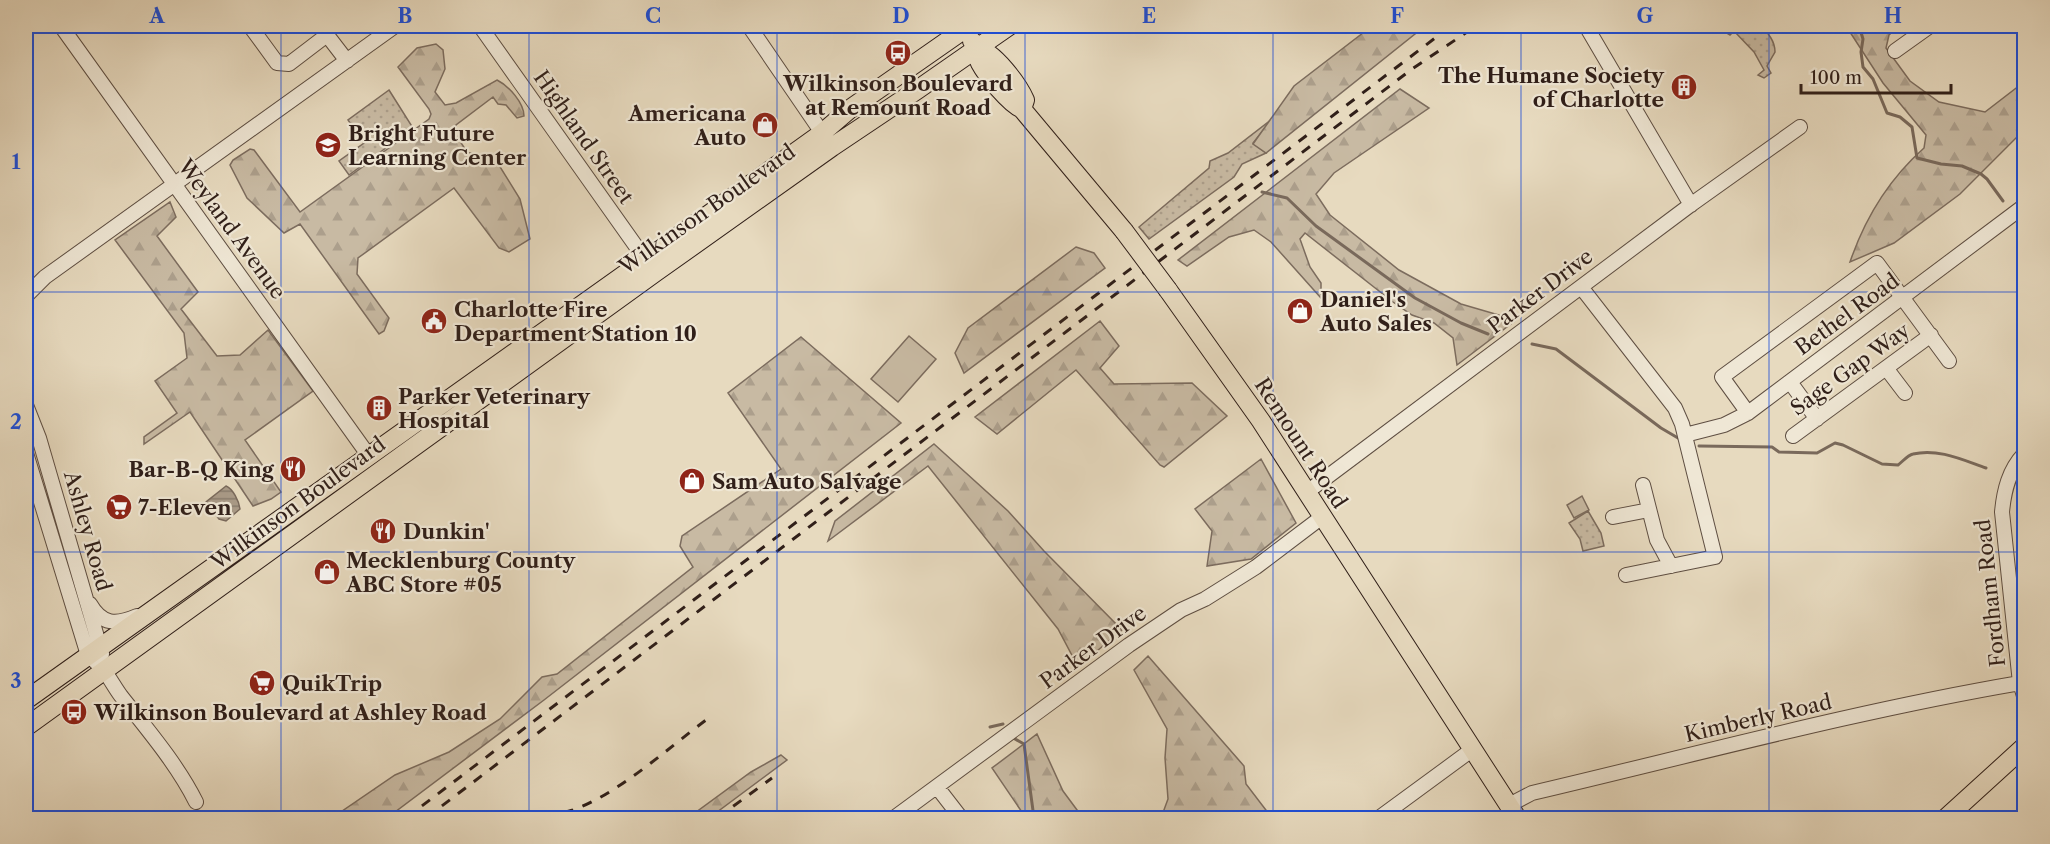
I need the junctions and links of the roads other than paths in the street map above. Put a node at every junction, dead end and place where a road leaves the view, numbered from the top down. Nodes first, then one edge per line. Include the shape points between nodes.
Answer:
1 (61, 26) edge
2 (250, 26) edge
3 (395, 26) edge
4 (480, 26) edge
5 (749, 26) edge
6 (1009, 26) edge
7 (1586, 26) edge
8 (1929, 26) edge
9 (964, 27) edge
10 (977, 48) junction
11 (1895, 51) dead end
12 (346, 61) junction
13 (1800, 127) dead end
14 (827, 140) junction
15 (175, 184) junction
16 (1691, 205) junction
17 (2025, 206) edge
18 (650, 266) junction
19 (1581, 287) junction
20 (26, 296) edge
21 (1903, 298) junction
22 (1930, 335) junction
23 (1949, 360) dead end
24 (1886, 368) junction
25 (1790, 382) junction
26 (1905, 393) dead end
27 (451, 398) junction
28 (26, 405) edge
29 (1748, 412) junction
30 (1817, 419) junction
31 (1685, 435) junction
32 (1793, 436) dead end
33 (26, 453) edge
34 (2025, 454) edge
35 (369, 456) junction
36 (381, 471) junction
37 (1643, 485) dead end
38 (1306, 492) junction
39 (1649, 510) junction
40 (1322, 517) junction
41 (1613, 517) dead end
42 (290, 535) junction
43 (1671, 566) junction
44 (1626, 575) dead end
45 (84, 591) junction
46 (145, 615) junction
47 (94, 652) junction
48 (104, 671) junction
49 (2022, 689) edge
50 (26, 700) edge
51 (26, 728) edge
52 (2025, 747) edge
53 (1473, 749) junction
54 (937, 787) junction
55 (196, 802) dead end
56 (1513, 812) edge
57 (894, 819) edge
58 (961, 819) edge
59 (1379, 819) edge
60 (1946, 819) edge

1 - 15 street, Weyland Avenue
2 - 12 street via 277,63 289,64 327,35
3 - 12 street
4 - 18 street, Highland Street
5 - 14 street
6 - 10 main road, Wilkinson Boulevard
7 - 16 street
8 - 11 street
9 - 10 main road, Remount Road
9 - 14 main road, Wilkinson Boulevard via 850,109
10 - 14 main road, Wilkinson Boulevard
10 - 38 main road, Remount Road, bridge via 983,67 1124,231 1168,290
12 - 15 street
13 - 16 street, Parker Drive
14 - 18 main road, Wilkinson Boulevard
15 - 20 street via 45,277
15 - 35 street, Weyland Avenue
16 - 19 street, Parker Drive
17 - 21 street, Bethel Road
18 - 27 main road, Wilkinson Boulevard
18 - 36 main road, Wilkinson Boulevard
19 - 31 street via 1671,401
19 - 38 street, Parker Drive
21 - 22 street
21 - 25 street, Bethel Road
21 - 29 street via 1877,263 1722,377
22 - 23 street
22 - 24 street, Sage Gap Way
24 - 26 street
24 - 30 street, Sage Gap Way
25 - 29 street, Bethel Road
25 - 30 street
27 - 35 main road, Wilkinson Boulevard
27 - 36 main road via 388,454
28 - 45 street, Ashley Road
29 - 31 street, Bethel Road via 1724,425
30 - 32 street, Sage Gap Way
31 - 43 street via 1715,557
33 - 47 street, Ashley Road via 80,634
34 - 49 street, Fordham Road via 2007,484 2002,512
35 - 42 main road via 371,463 366,468
35 - 46 main road, Wilkinson Boulevard
36 - 42 main road, Wilkinson Boulevard
37 - 39 street
38 - 40 main road, Remount Road
39 - 41 street
39 - 43 street via 1657,540
40 - 53 main road, Remount Road
40 - 54 street, Parker Drive via 1256,567 1129,645
42 - 48 main road, Wilkinson Boulevard
43 - 44 street
45 - 46 street via 92,608 106,620 119,622
45 - 47 street, Ashley Road
46 - 47 main road, Wilkinson Boulevard
47 - 48 street, Ashley Road
47 - 50 main road, Wilkinson Boulevard
48 - 51 main road, Wilkinson Boulevard
48 - 55 street, Ashley Road
49 - 56 street, Kimberly Road via 1948,696 1802,728 1532,794
52 - 60 main road
53 - 56 main road, Remount Road
53 - 59 street
54 - 57 street, Parker Drive
54 - 58 street

